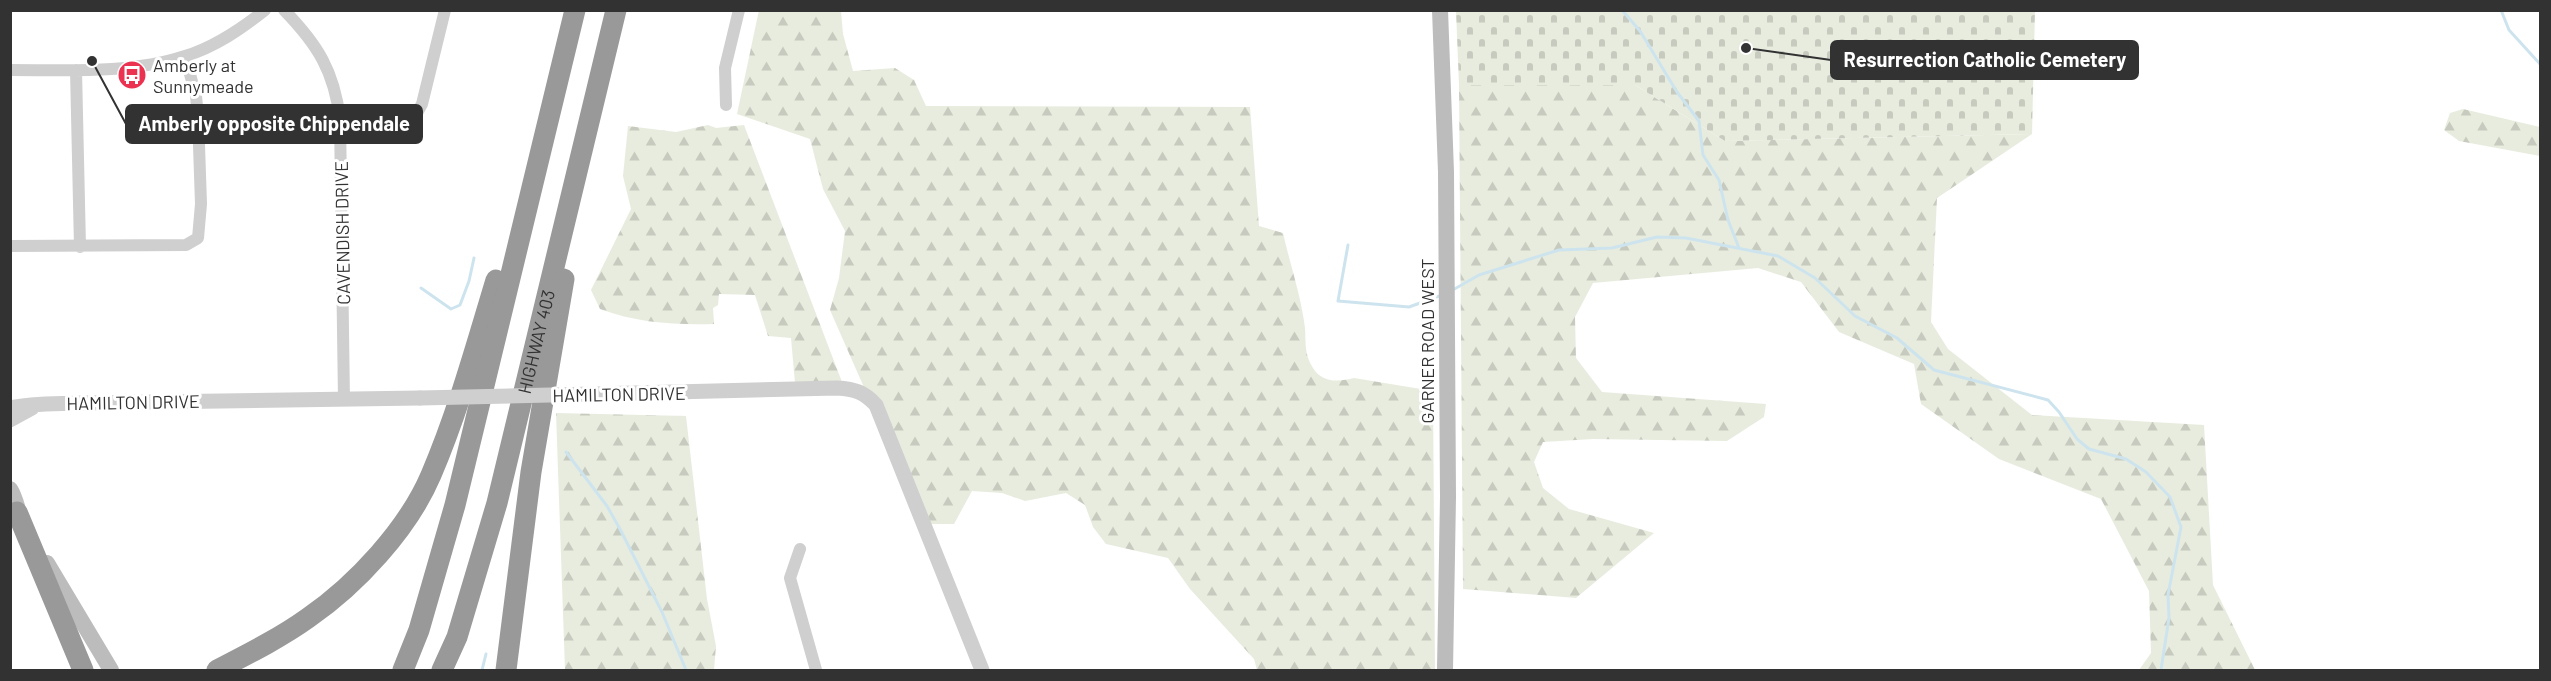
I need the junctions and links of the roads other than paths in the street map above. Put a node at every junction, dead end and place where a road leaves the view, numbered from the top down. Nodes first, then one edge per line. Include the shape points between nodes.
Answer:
1 (265, 10) edge
2 (284, 10) edge
3 (445, 10) edge
4 (575, 10) edge
5 (616, 10) edge
6 (739, 10) edge
7 (1440, 10) edge
8 (185, 56) junction
9 (10, 70) edge
10 (76, 70) junction
11 (726, 105) dead end
12 (340, 119) junction
13 (588, 128) junction
14 (544, 135) junction
15 (10, 246) edge
16 (80, 247) junction
17 (344, 400) junction
18 (35, 406) junction
19 (10, 408) edge
20 (10, 420) edge
21 (10, 489) edge
22 (14, 510) edge
23 (800, 549) dead end
24 (83, 670) edge
25 (111, 670) edge
26 (218, 670) edge
27 (404, 670) edge
28 (442, 670) edge
29 (506, 670) edge
30 (816, 670) edge
31 (982, 670) edge
32 (1445, 670) edge

1 - 8 street via 236,33
2 - 12 street, CAVENDISH DRIVE via 329,70
3 - 12 street via 417,113 406,117
4 - 14 highway
5 - 13 highway, HIGHWAY 403
6 - 11 street via 725,68
7 - 32 main road, GARNER ROAD WEST via 1446,172
8 - 10 street via 128,68
8 - 16 street via 198,116 198,238 186,245
9 - 10 street
10 - 16 street
12 - 17 street, CAVENDISH DRIVE
13 - 28 highway, HIGHWAY 403 via 497,502 457,637
13 - 29 highway via 531,472
14 - 26 highway via 431,476 402,525 362,573 308,618
14 - 27 highway via 455,505
15 - 16 street
17 - 18 street, HAMILTON DRIVE
17 - 31 street, HAMILTON DRIVE, bridge via 837,388 866,393 876,405
18 - 19 street, HAMILTON DRIVE
18 - 20 street, HAMILTON DRIVE
21 - 22 main road via 17,501
22 - 24 highway
22 - 25 main road
23 - 30 street via 790,579

